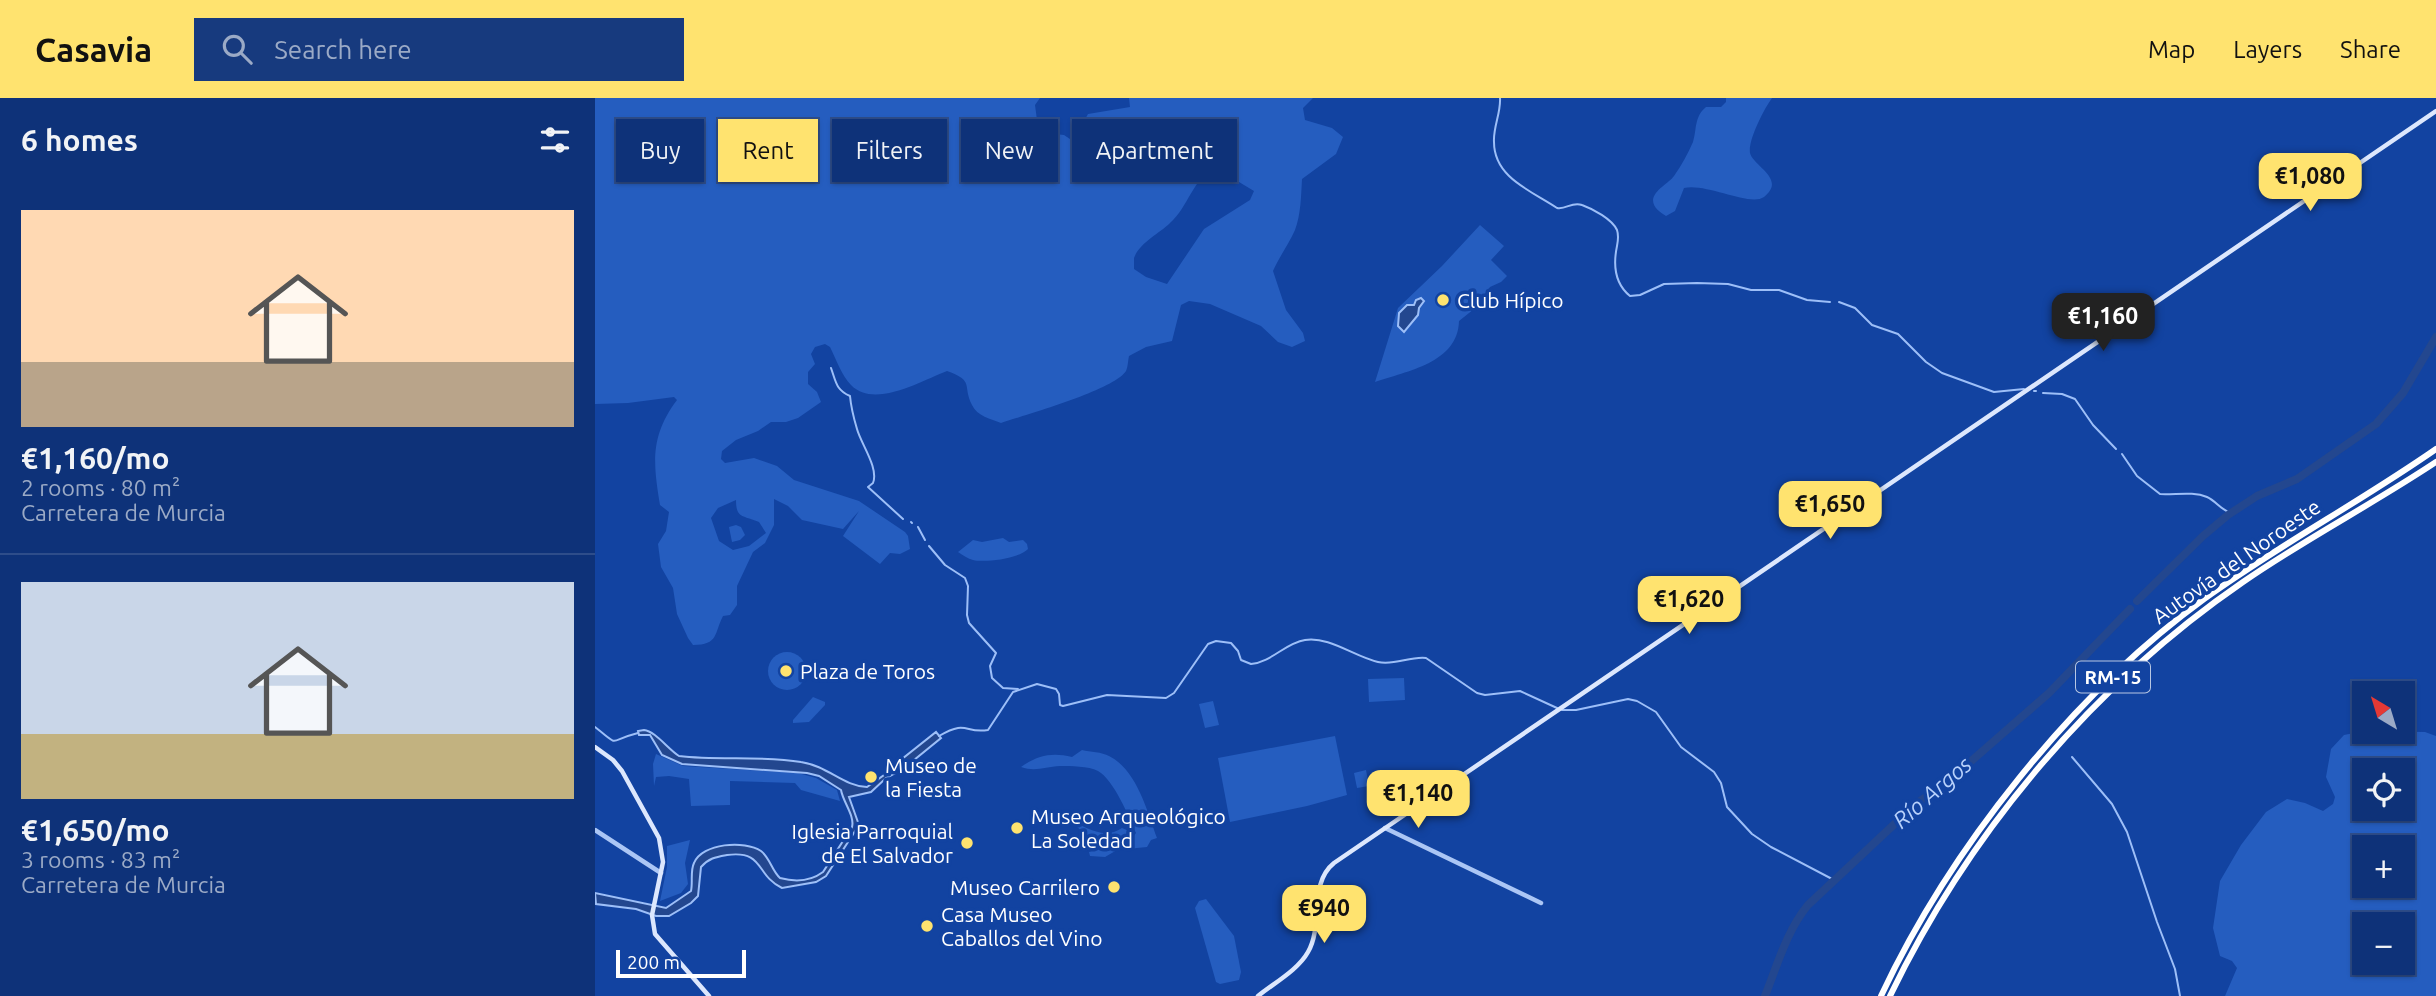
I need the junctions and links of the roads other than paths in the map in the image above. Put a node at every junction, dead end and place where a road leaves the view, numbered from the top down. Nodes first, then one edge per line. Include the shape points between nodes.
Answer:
1 (2436, 111) edge
2 (2436, 449) edge
3 (2436, 462) edge
4 (595, 747) edge
5 (1385, 828) junction
6 (595, 830) edge
7 (661, 873) junction
8 (1541, 903) dead end
9 (709, 996) edge
10 (1258, 996) edge
11 (1881, 996) edge
12 (1891, 996) edge

1 - 5 main road
2 - 11 highway, Autovía del Noroeste / RM-15 via 2211,594 2115,676 1991,815 1927,911
3 - 12 highway, Autovía del Noroeste / RM-15 via 2242,582 2117,685 1997,820 1935,913
4 - 7 main road via 619,767 653,824 661,848
5 - 8 street
5 - 10 main road via 1323,873 1308,952
6 - 7 street
7 - 9 main road via 652,919 654,932

